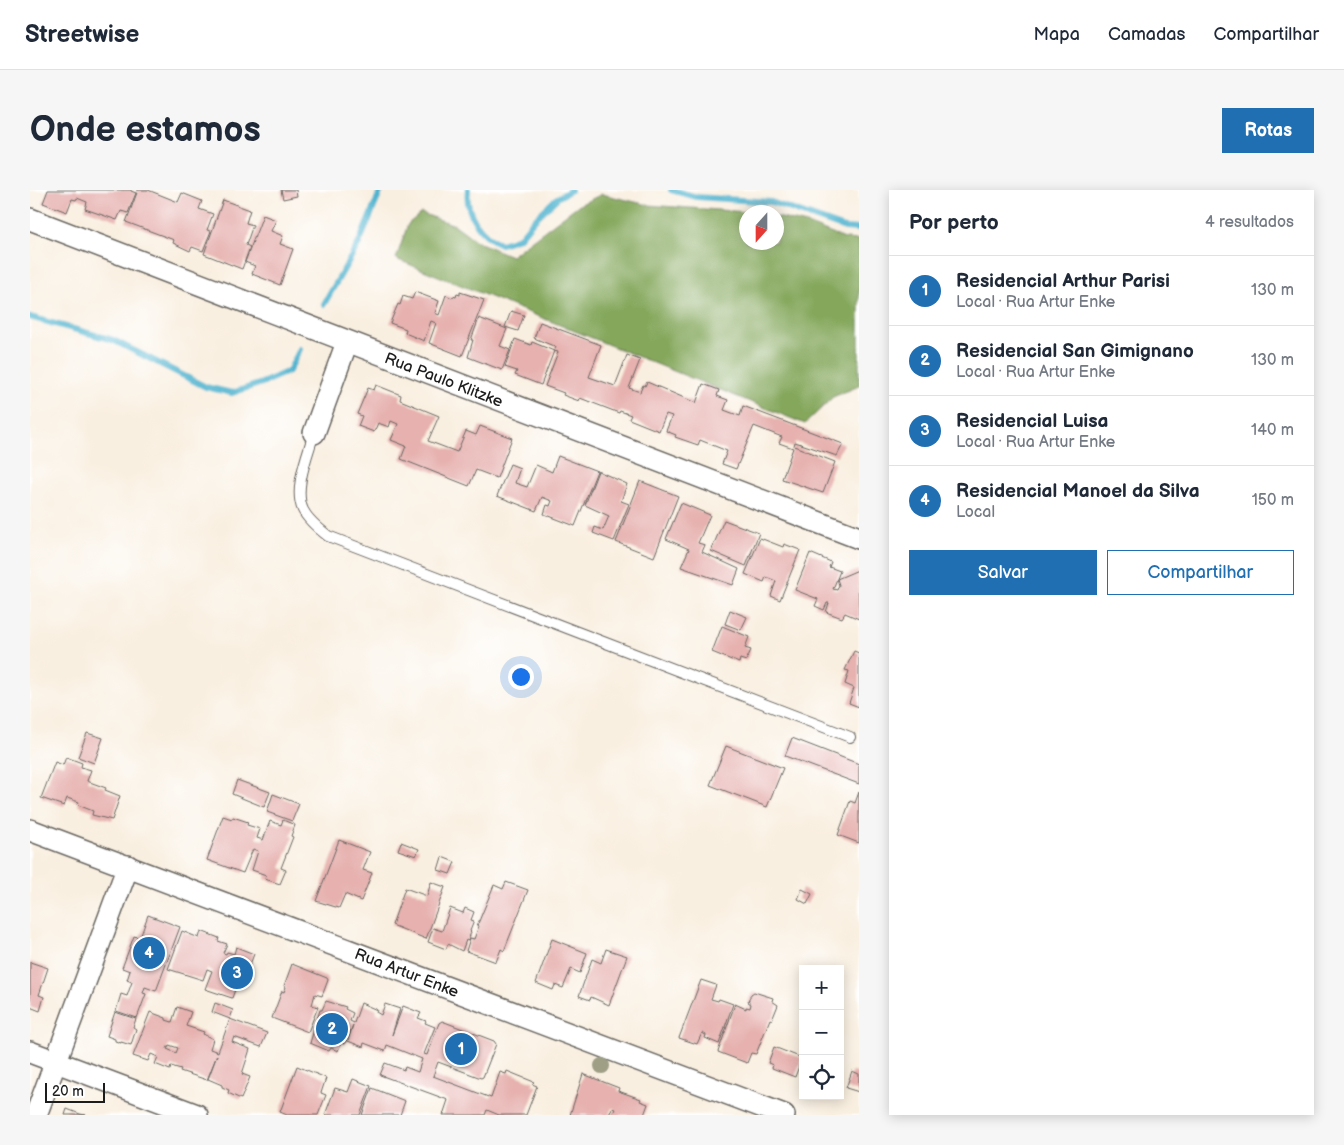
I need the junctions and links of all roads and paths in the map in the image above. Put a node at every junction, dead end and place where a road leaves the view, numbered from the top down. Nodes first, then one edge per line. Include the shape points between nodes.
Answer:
1 (30, 219) edge
2 (347, 342) junction
3 (314, 433) joint
4 (859, 538) edge
5 (850, 737) dead end
6 (30, 830) edge
7 (128, 866) junction
8 (30, 1052) edge
9 (56, 1062) junction
10 (36, 1115) edge
11 (197, 1115) edge
12 (784, 1115) edge

1 - 2 street, Rua Paulo Klitzke
2 - 3 street
2 - 4 street, Rua Paulo Klitzke
3 - 5 lane via 300,493 303,510 328,536
6 - 7 street, Rua Artur Enke
7 - 9 street
7 - 12 street, Rua Artur Enke
8 - 9 street
9 - 10 street
9 - 11 street

